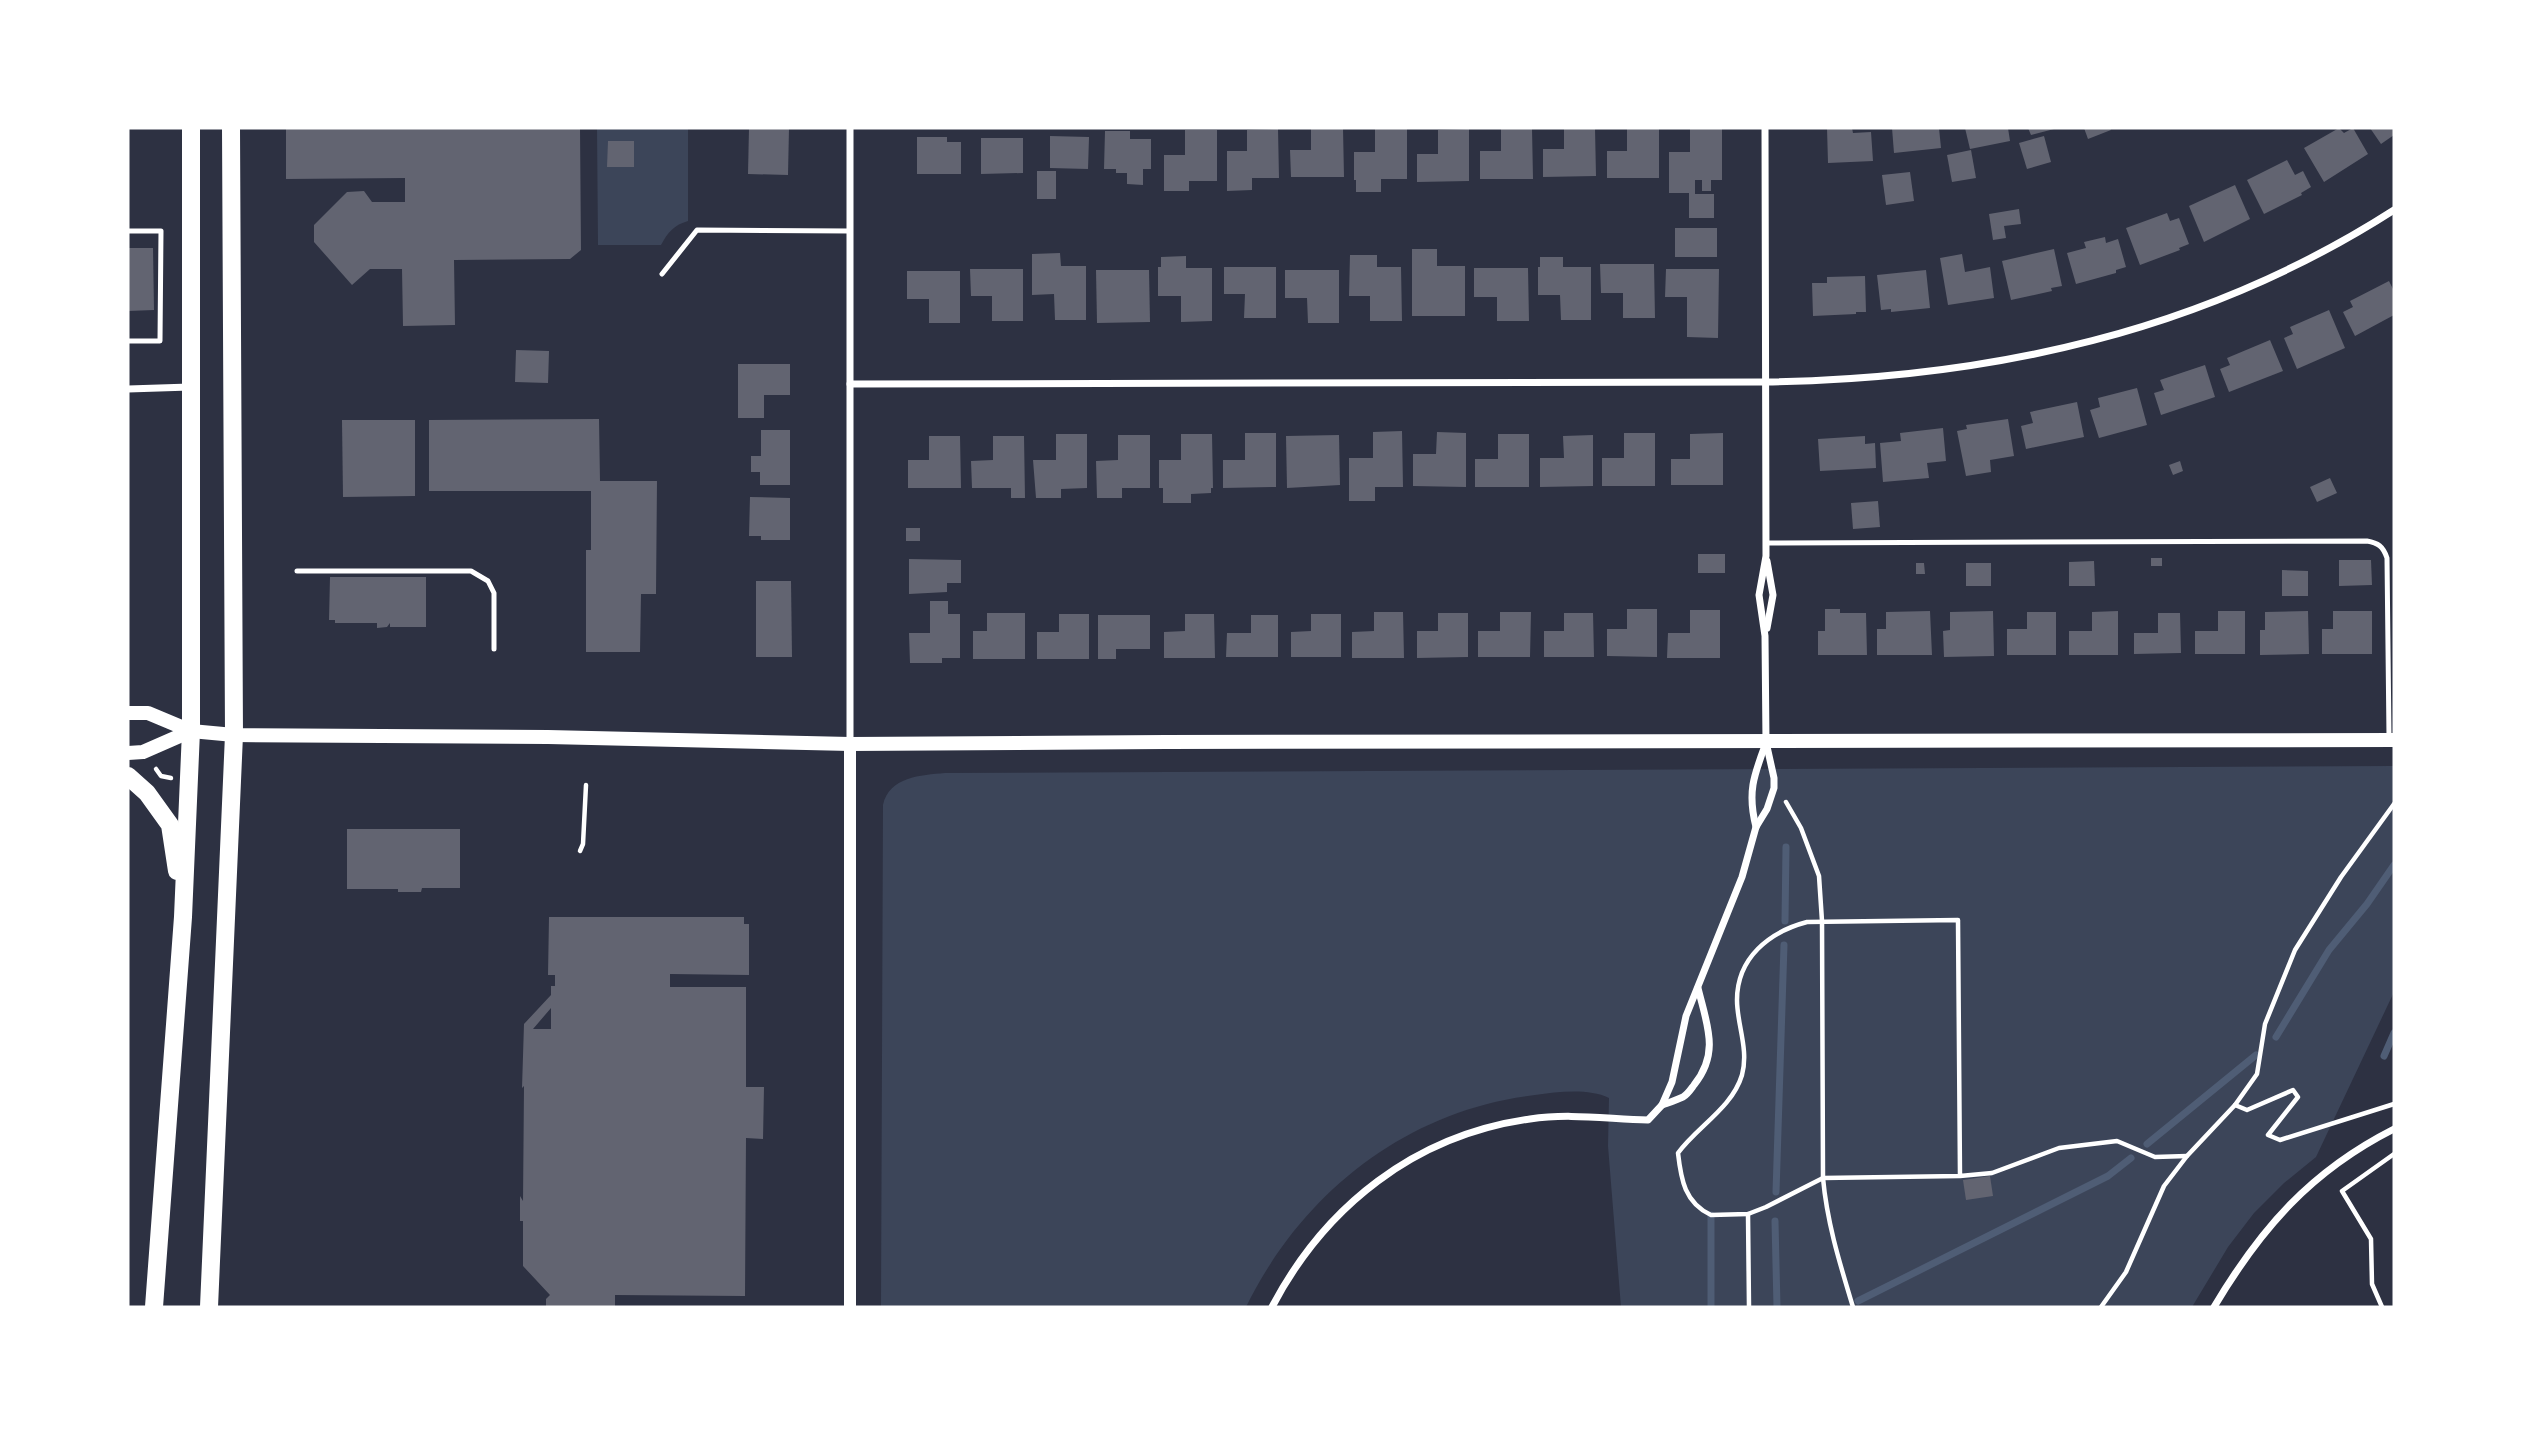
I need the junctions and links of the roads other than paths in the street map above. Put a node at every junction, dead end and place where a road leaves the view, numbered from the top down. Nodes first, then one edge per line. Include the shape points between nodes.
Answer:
1 (191, 128) edge
2 (231, 128) edge
3 (850, 128) edge
4 (1765, 128) edge
5 (2394, 210) edge
6 (128, 231) edge
7 (850, 232) junction
8 (662, 274) dead end
9 (128, 341) edge
10 (1766, 382) junction
11 (850, 384) junction
12 (191, 387) junction
13 (128, 389) edge
14 (1766, 543) junction
15 (1766, 556) junction
16 (297, 571) dead end
17 (1766, 636) junction
18 (494, 649) dead end
19 (128, 713) edge
20 (191, 731) junction
21 (234, 735) junction
22 (2392, 740) edge
23 (1766, 742) junction
24 (850, 744) junction
25 (128, 753) edge
26 (128, 776) edge
27 (1756, 827) junction
28 (183, 917) junction
29 (1698, 988) junction
30 (1662, 1105) junction
31 (2394, 1129) edge
32 (154, 1307) edge
33 (209, 1307) edge
34 (850, 1307) edge
35 (1272, 1307) edge
36 (2214, 1307) edge

1 - 12 main road
2 - 21 main road
3 - 7 street
4 - 10 street
5 - 10 street via 2256,283 2108,338 1920,374
6 - 9 lane via 161,231 160,341
7 - 8 lane via 697,230
7 - 11 street
10 - 11 street
10 - 14 street
11 - 24 street
12 - 13 street
12 - 20 main road
14 - 15 street
14 - 22 lane via 2376,543 2387,558
15 - 17 street via 1759,595
15 - 17 street via 1773,595
16 - 18 lane via 471,571 488,581 494,593
17 - 23 street
19 - 20 main road via 148,713
20 - 21 main road
20 - 25 main road via 143,752
20 - 28 main road
21 - 24 main road
21 - 33 main road
22 - 23 main road
23 - 24 main road
23 - 27 street via 1751,783
23 - 27 street via 1774,788
24 - 34 street
26 - 28 main road via 170,825
27 - 29 street via 1742,877
28 - 32 main road
29 - 30 street
29 - 30 street via 1706,1021 1708,1064 1686,1096
30 - 35 street via 1648,1120 1563,1116 1497,1125 1465,1134 1410,1160 1367,1188 1320,1233
31 - 36 street via 2328,1169 2292,1200 2250,1249

